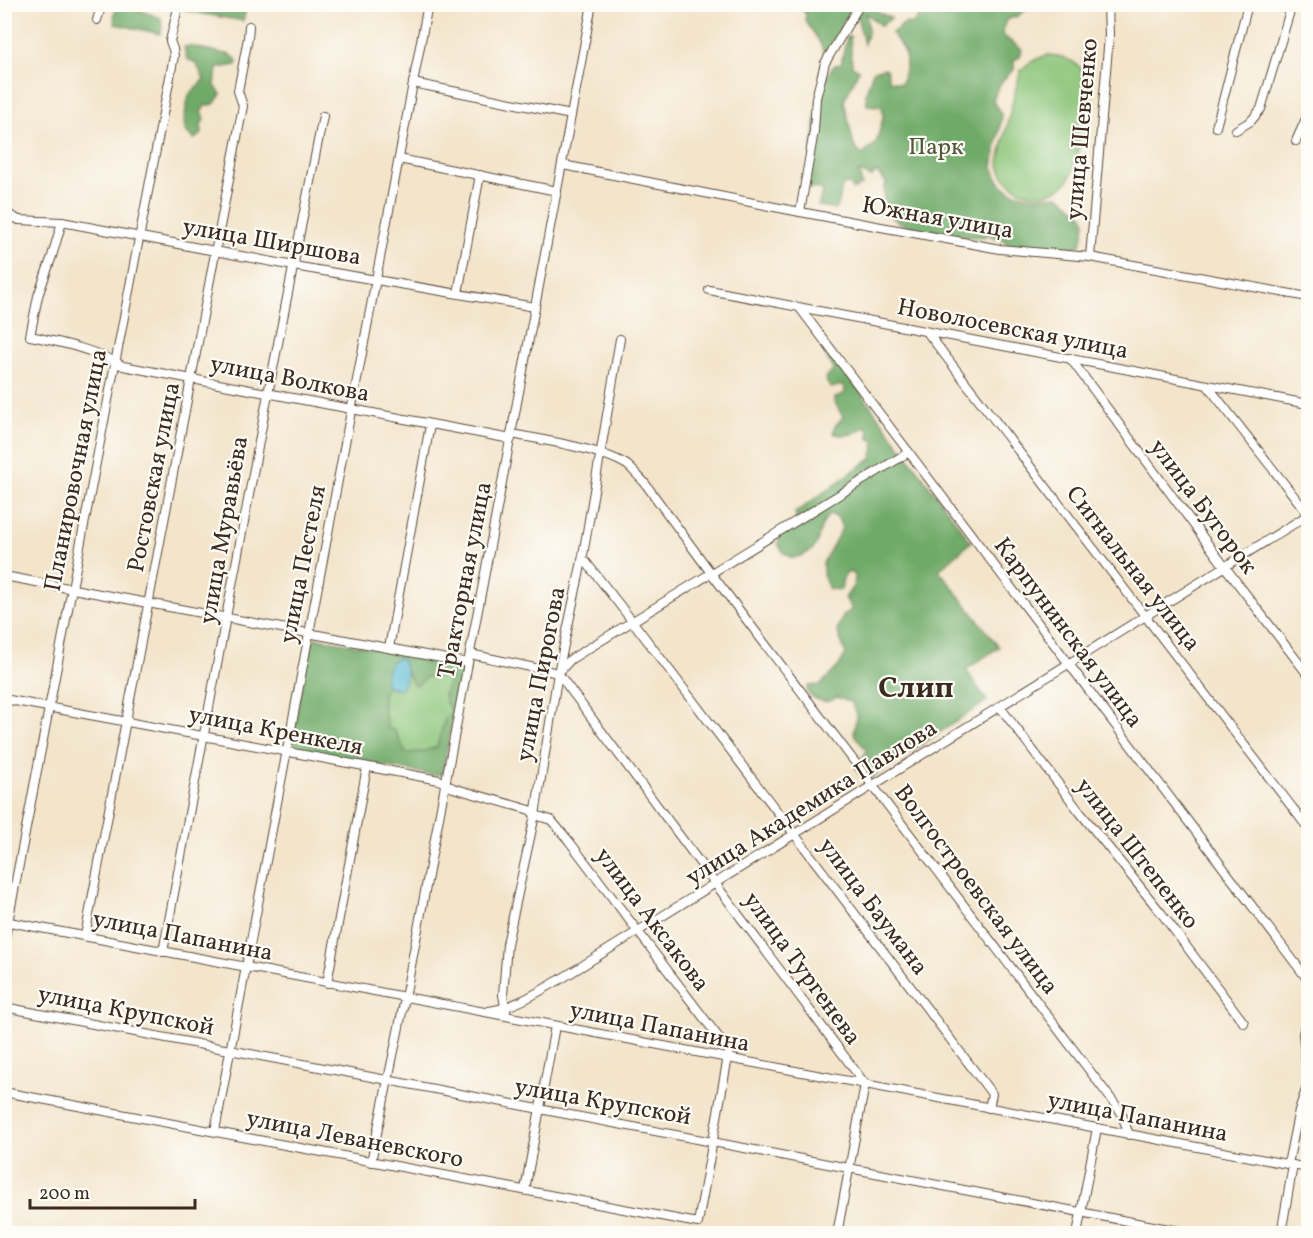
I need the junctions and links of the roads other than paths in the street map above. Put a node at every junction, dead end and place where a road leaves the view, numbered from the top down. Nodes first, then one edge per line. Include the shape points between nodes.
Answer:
1 (102, 4) edge
2 (179, 4) edge
3 (428, 4) edge
4 (592, 4) edge
5 (860, 4) edge
6 (1108, 4) edge
7 (1248, 4) edge
8 (1292, 4) edge
9 (97, 20) dead end
10 (249, 26) dead end
11 (413, 84) junction
12 (1308, 114) edge
13 (571, 115) junction
14 (323, 116) dead end
15 (1216, 127) dead end
16 (1236, 130) dead end
17 (1296, 141) dead end
18 (399, 159) junction
19 (563, 165) junction
20 (480, 175) junction
21 (557, 191) junction
22 (4, 212) edge
23 (800, 212) junction
24 (62, 222) junction
25 (139, 236) junction
26 (216, 251) junction
27 (1090, 258) junction
28 (294, 266) junction
29 (377, 280) junction
30 (710, 290) dead end
31 (458, 293) junction
32 (1308, 297) edge
33 (535, 307) junction
34 (799, 307) junction
35 (927, 332) junction
36 (620, 339) dead end
37 (1070, 358) junction
38 (116, 362) junction
39 (191, 379) junction
40 (1207, 385) junction
41 (268, 394) junction
42 (1308, 404) edge
43 (352, 410) junction
44 (430, 425) junction
45 (512, 437) junction
46 (909, 452) junction
47 (602, 455) junction
48 (1308, 514) edge
49 (582, 561) junction
50 (1225, 567) junction
51 (711, 573) junction
52 (4, 576) edge
53 (72, 588) junction
54 (149, 603) junction
55 (1147, 616) junction
56 (227, 618) junction
57 (633, 622) junction
58 (308, 633) junction
59 (389, 648) junction
60 (470, 654) junction
61 (468, 663) junction
62 (1069, 665) junction
63 (558, 673) junction
64 (1308, 675) edge
65 (4, 699) edge
66 (1000, 707) junction
67 (50, 708) junction
68 (126, 723) junction
69 (205, 736) junction
70 (286, 752) junction
71 (367, 767) junction
72 (445, 784) junction
73 (873, 786) junction
74 (535, 815) junction
75 (1308, 828) edge
76 (795, 835) junction
77 (717, 884) junction
78 (7, 921) edge
79 (637, 932) junction
80 (85, 936) junction
81 (4, 943) edge
82 (163, 952) junction
83 (246, 968) junction
84 (1308, 980) edge
85 (327, 983) junction
86 (405, 998) junction
87 (4, 1007) edge
88 (506, 1012) junction
89 (1308, 1013) edge
90 (1244, 1023) dead end
91 (555, 1026) junction
92 (230, 1050) junction
93 (729, 1058) junction
94 (388, 1079) junction
95 (865, 1084) junction
96 (4, 1092) edge
97 (989, 1108) junction
98 (539, 1110) junction
99 (1097, 1128) junction
100 (215, 1131) junction
101 (1129, 1135) junction
102 (713, 1141) junction
103 (371, 1162) junction
104 (1291, 1165) junction
105 (850, 1167) junction
106 (1308, 1168) edge
107 (525, 1190) junction
108 (1081, 1212) junction
109 (837, 1233) edge
110 (1077, 1233) edge
111 (1195, 1233) edge
112 (1281, 1233) edge

1 - 9 street
2 - 25 street, Планировочная улица via 170,41 174,56
3 - 11 street, улица Пестеля
4 - 13 street, Тракторная улица
5 - 23 street via 825,63 816,98
6 - 27 street, улица Шевченко via 1109,36
7 - 15 street
8 - 16 street via 1261,108 1251,121
10 - 26 street, Ростовская улица via 238,91 243,106
11 - 13 street
11 - 18 street, улица Пестеля
12 - 17 street
13 - 19 street, Тракторная улица
14 - 28 street, улица Муравьёва
18 - 20 street
18 - 29 street, улица Пестеля
19 - 21 street, Тракторная улица
19 - 23 street, Южная улица
20 - 21 street
20 - 31 street
21 - 33 street, Тракторная улица
22 - 24 street, улица Ширшова via 20,220
23 - 27 street, Южная улица via 1000,249
24 - 25 street, улица Ширшова
24 - 38 street, улица Волкова via 38,296 30,336 77,345
25 - 26 street, улица Ширшова
25 - 38 street, Планировочная улица
26 - 28 street, улица Ширшова
26 - 39 street, Ростовская улица
27 - 32 street, Южная улица
28 - 29 street, улица Ширшова
28 - 41 street, улица Муравьёва
29 - 31 street, улица Ширшова
29 - 43 street, улица Пестеля
30 - 34 street, Новолосевская улица
31 - 33 street, улица Ширшова
33 - 45 street, Тракторная улица
34 - 35 street, Новолосевская улица
34 - 46 street, Карпунинская улица
35 - 37 street, Новолосевская улица
35 - 55 street, Сигнальная улица
36 - 47 street, улица Пирогова
37 - 40 street, Новолосевская улица
37 - 50 street, улица Бугорок
38 - 39 street, улица Волкова
38 - 53 street, Планировочная улица
39 - 41 street, улица Волкова
39 - 54 street, Ростовская улица
40 - 42 street, Новолосевская улица
40 - 48 street
41 - 43 street, улица Волкова
41 - 56 street, улица Муравьёва
43 - 44 street, улица Волкова
43 - 58 street, улица Пестеля
44 - 45 street, улица Волкова
44 - 59 street
45 - 47 street, улица Волкова
45 - 60 street, Тракторная улица
46 - 51 street
46 - 62 street, Карпунинская улица
47 - 49 street, улица Пирогова
47 - 51 street, Волгостроевская улица via 632,469
48 - 50 street, улица Академика Павлова
49 - 57 street, улица Баумана
49 - 63 street, улица Пирогова
50 - 55 street, улица Академика Павлова
50 - 64 street, улица Бугорок
51 - 57 street
51 - 73 street, Волгостроевская улица
52 - 53 street
53 - 54 street
53 - 67 street, Планировочная улица
54 - 56 street
54 - 68 street, Ростовская улица
55 - 62 street, улица Академика Павлова
55 - 75 street, Сигнальная улица
56 - 58 street
56 - 69 street, улица Муравьёва
57 - 63 street via 571,659
57 - 76 street, улица Баумана
58 - 59 street
58 - 70 street, улица Пестеля
59 - 61 street
60 - 61 street, Тракторная улица
60 - 63 street
61 - 72 street, Тракторная улица
62 - 66 street, улица Академика Павлова
62 - 84 street, Карпунинская улица
63 - 74 street, улица Пирогова
63 - 77 street, улица Тургенева
65 - 67 street, улица Кренкеля
66 - 73 street, улица Академика Павлова
66 - 90 street, улица Штепенко
67 - 68 street, улица Кренкеля
67 - 78 street, Планировочная улица
68 - 69 street, улица Кренкеля
68 - 80 street, Ростовская улица
69 - 70 street, улица Кренкеля
69 - 82 street, улица Муравьёва
70 - 71 street, улица Кренкеля
70 - 83 street, улица Пестеля
71 - 72 street, улица Кренкеля
71 - 85 street
72 - 74 street, улица Кренкеля via 530,810
72 - 86 street, Тракторная улица
73 - 76 street, улица Академика Павлова
73 - 101 street, Волгостроевская улица via 1121,1112
74 - 79 street, улица Аксакова via 551,820
74 - 88 street, улица Пирогова via 507,944 503,995
76 - 77 street, улица Академика Павлова
76 - 97 street, улица Баумана via 992,1094
77 - 79 street, улица Академика Павлова
77 - 95 street, улица Тургенева
78 - 80 street, улица Папанина
78 - 81 street, Планировочная улица
79 - 88 street, улица Академика Павлова via 558,984
79 - 93 street, улица Аксакова via 729,1051
80 - 82 street, улица Папанина
82 - 83 street, улица Папанина
83 - 85 street, улица Папанина
83 - 92 street, улица Пестеля
85 - 86 street, улица Папанина
86 - 88 street, улица Папанина
86 - 94 street, Тракторная улица
87 - 92 street, улица Крупской
88 - 91 street, улица Папанина
89 - 104 street via 1303,1034 1308,1084 1299,1110
91 - 93 street, улица Папанина
91 - 98 street
92 - 94 street, улица Крупской
92 - 100 street, улица Пестеля
93 - 95 street, улица Папанина
93 - 102 street
94 - 98 street, улица Крупской
94 - 103 street, Тракторная улица
95 - 97 street, улица Папанина
95 - 105 street
96 - 100 street, улица Леваневского
97 - 99 street, улица Папанина
98 - 102 street, улица Крупской
98 - 107 street
99 - 101 street, улица Папанина
99 - 108 street
100 - 103 street, улица Леваневского
101 - 104 street, улица Папанина
102 - 105 street, улица Крупской
102 - 107 street, улица Леваневского via 698,1223
103 - 107 street, улица Леваневского
104 - 106 street, улица Папанина
104 - 112 street
105 - 108 street, улица Крупской
105 - 109 street
108 - 110 street
108 - 111 street, улица Крупской

